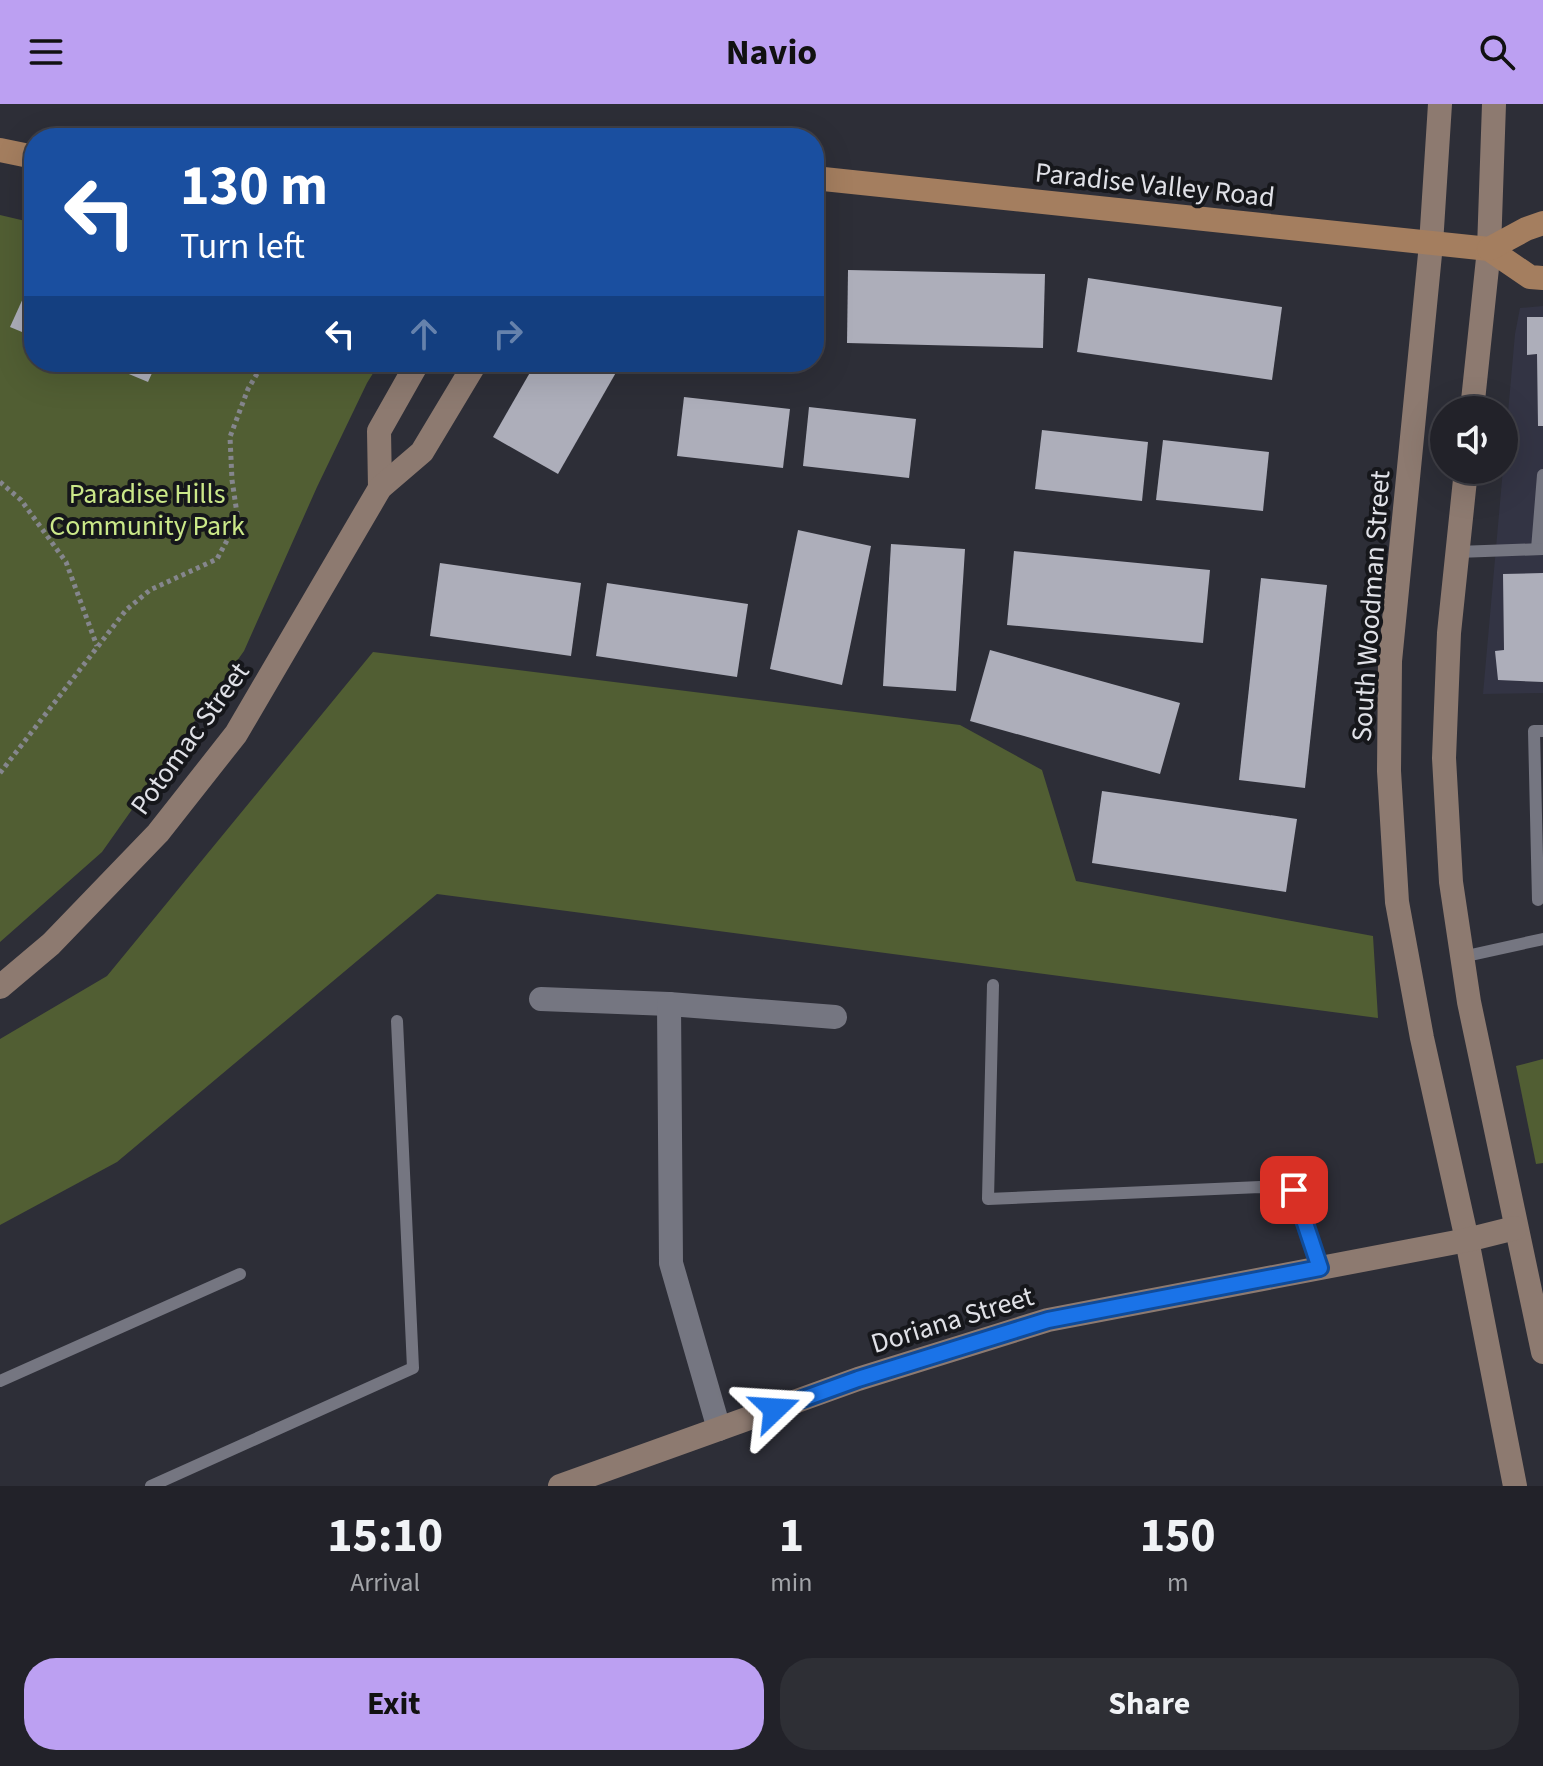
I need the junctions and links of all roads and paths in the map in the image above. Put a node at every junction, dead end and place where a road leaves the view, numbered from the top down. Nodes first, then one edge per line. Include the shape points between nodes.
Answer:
1 (1440, 104) edge
2 (1494, 104) edge
3 (0, 150) edge
4 (24, 155) edge
5 (824, 179) edge
6 (1543, 223) edge
7 (1431, 244) junction
8 (1489, 249) junction
9 (1543, 278) edge
10 (258, 372) edge
11 (412, 372) edge
12 (470, 372) edge
13 (1473, 396) edge
14 (1543, 475) edge
15 (0, 482) edge
16 (1464, 484) edge
17 (380, 488) junction
18 (1540, 549) edge
19 (1457, 552) junction
20 (98, 647) junction
21 (1543, 731) edge
22 (0, 773) edge
23 (1538, 900) dead end
24 (1543, 939) edge
25 (1462, 957) junction
26 (993, 985) dead end
27 (0, 987) edge
28 (541, 999) dead end
29 (669, 1004) junction
30 (835, 1017) dead end
31 (397, 1021) dead end
32 (1515, 1228) junction
33 (1467, 1240) junction
34 (1320, 1268) junction
35 (240, 1274) dead end
36 (1543, 1352) edge
37 (0, 1381) edge
38 (719, 1429) junction
39 (151, 1486) edge
40 (560, 1486) edge
41 (1515, 1486) edge

1 - 7 main road, South Woodman Street
2 - 8 main road
3 - 4 main road
5 - 7 main road, Paradise Valley Road
6 - 8 main road
7 - 8 main road, Paradise Valley Road
7 - 33 main road, South Woodman Street via 1390,661 1389,771 1397,902
8 - 9 main road, Paradise Valley Road via 1530,277
8 - 13 main road
10 - 20 path via 230,437 238,520 217,559 150,590 126,610
11 - 17 main road via 379,431
12 - 17 main road, Potomac Street via 422,452
14 - 18 lane
15 - 20 path via 21,500 66,562
16 - 19 main road
17 - 27 main road, Potomac Street via 236,734 158,833 51,944
18 - 19 lane
19 - 25 main road via 1444,758 1451,882
20 - 22 path
21 - 23 lane via 1534,731
24 - 25 lane
25 - 32 main road
26 - 34 lane via 988,1199 1294,1190
28 - 29 street
29 - 30 street
29 - 38 street via 671,1263
31 - 39 lane via 413,1368
32 - 33 main road, Doriana Street
32 - 36 main road
33 - 34 main road, Doriana Street
33 - 41 main road, South Woodman Street
34 - 38 main road, Doriana Street via 1048,1320
35 - 37 lane
38 - 40 main road, Doriana Street

